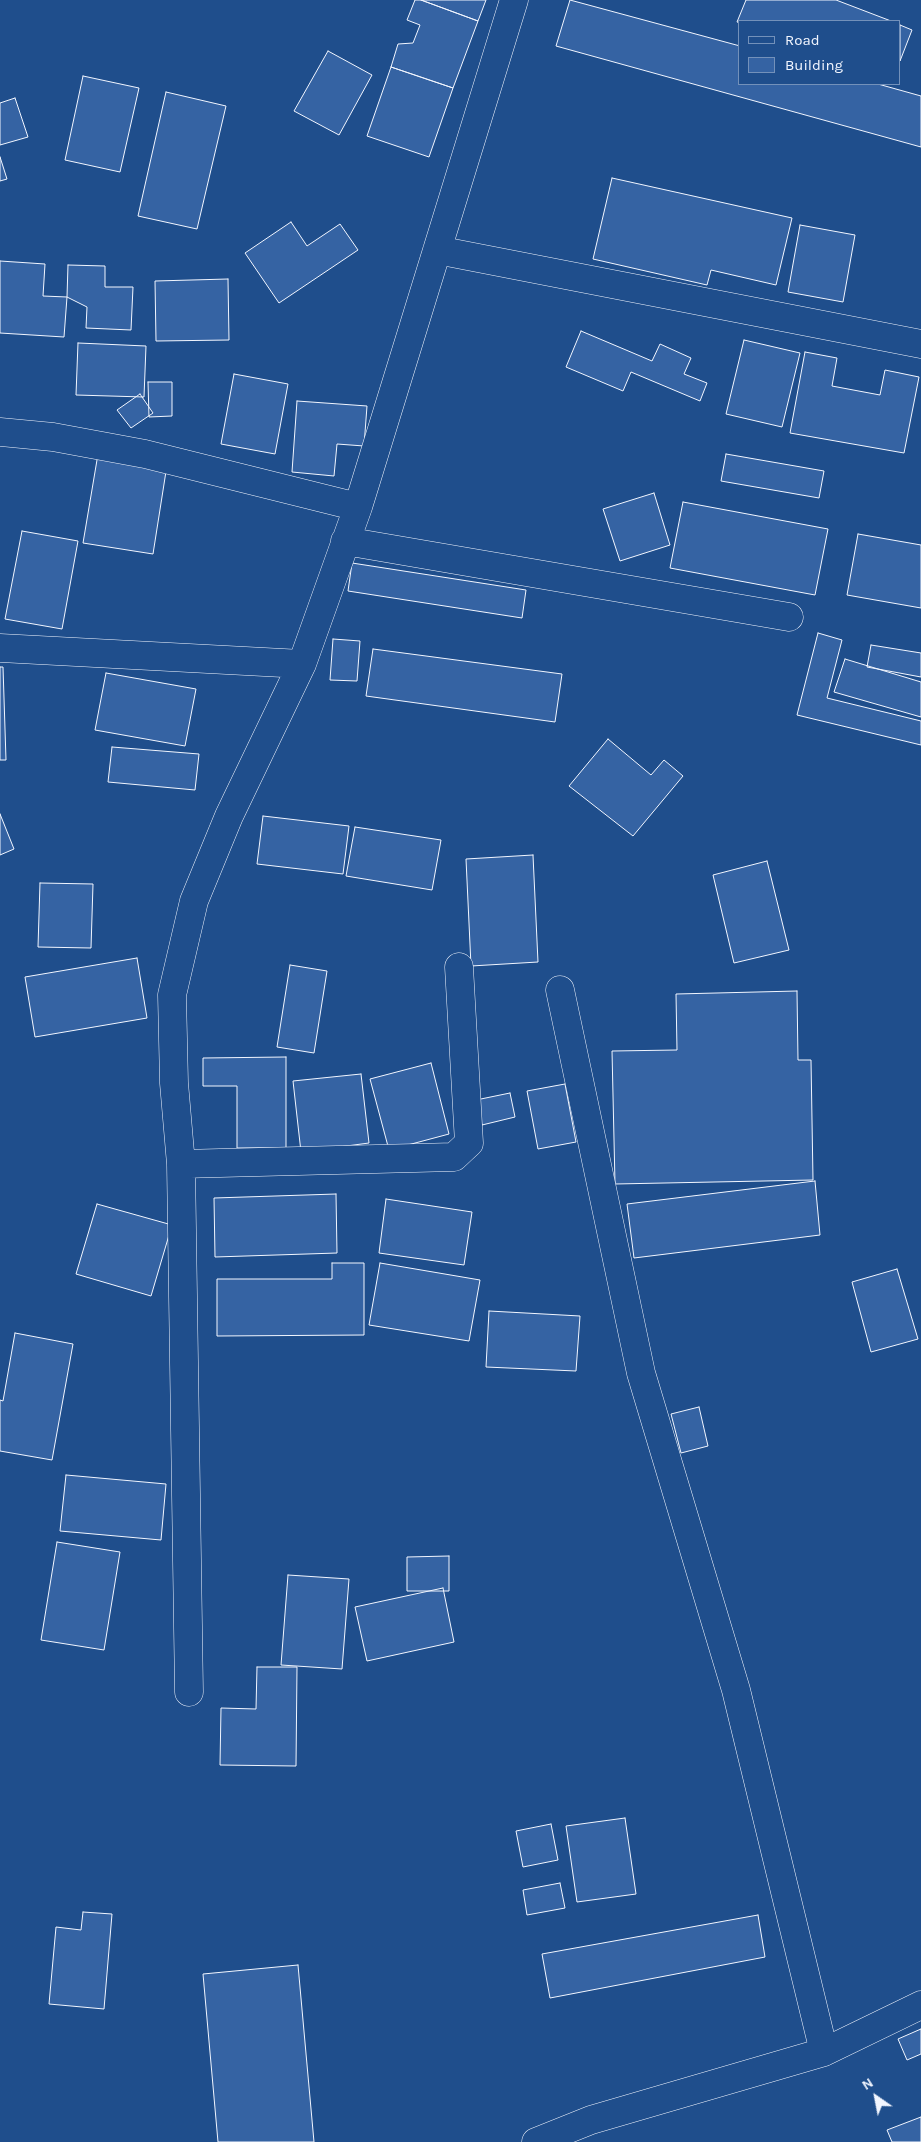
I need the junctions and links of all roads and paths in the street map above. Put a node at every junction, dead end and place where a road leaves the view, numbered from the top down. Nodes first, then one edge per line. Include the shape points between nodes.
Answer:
1 (514, 0) edge
2 (437, 250) junction
3 (921, 344) edge
4 (0, 432) edge
5 (358, 507) junction
6 (345, 541) junction
7 (789, 617) dead end
8 (0, 648) edge
9 (302, 664) junction
10 (459, 967) dead end
11 (560, 990) dead end
12 (181, 1164) junction
13 (189, 1692) dead end
14 (921, 2005) edge
15 (824, 2052) junction
16 (593, 2131) edge
17 (536, 2142) edge

1 - 2 street
2 - 3 street
2 - 5 street
4 - 5 street via 53,437 145,454
5 - 6 street
6 - 7 street
6 - 9 street
8 - 9 street
9 - 12 street via 229,816 194,902 172,995 174,1083
10 - 12 street via 469,1143 454,1158
11 - 15 street via 641,1373 736,1690
12 - 13 street
14 - 15 street
15 - 16 street
16 - 17 street

